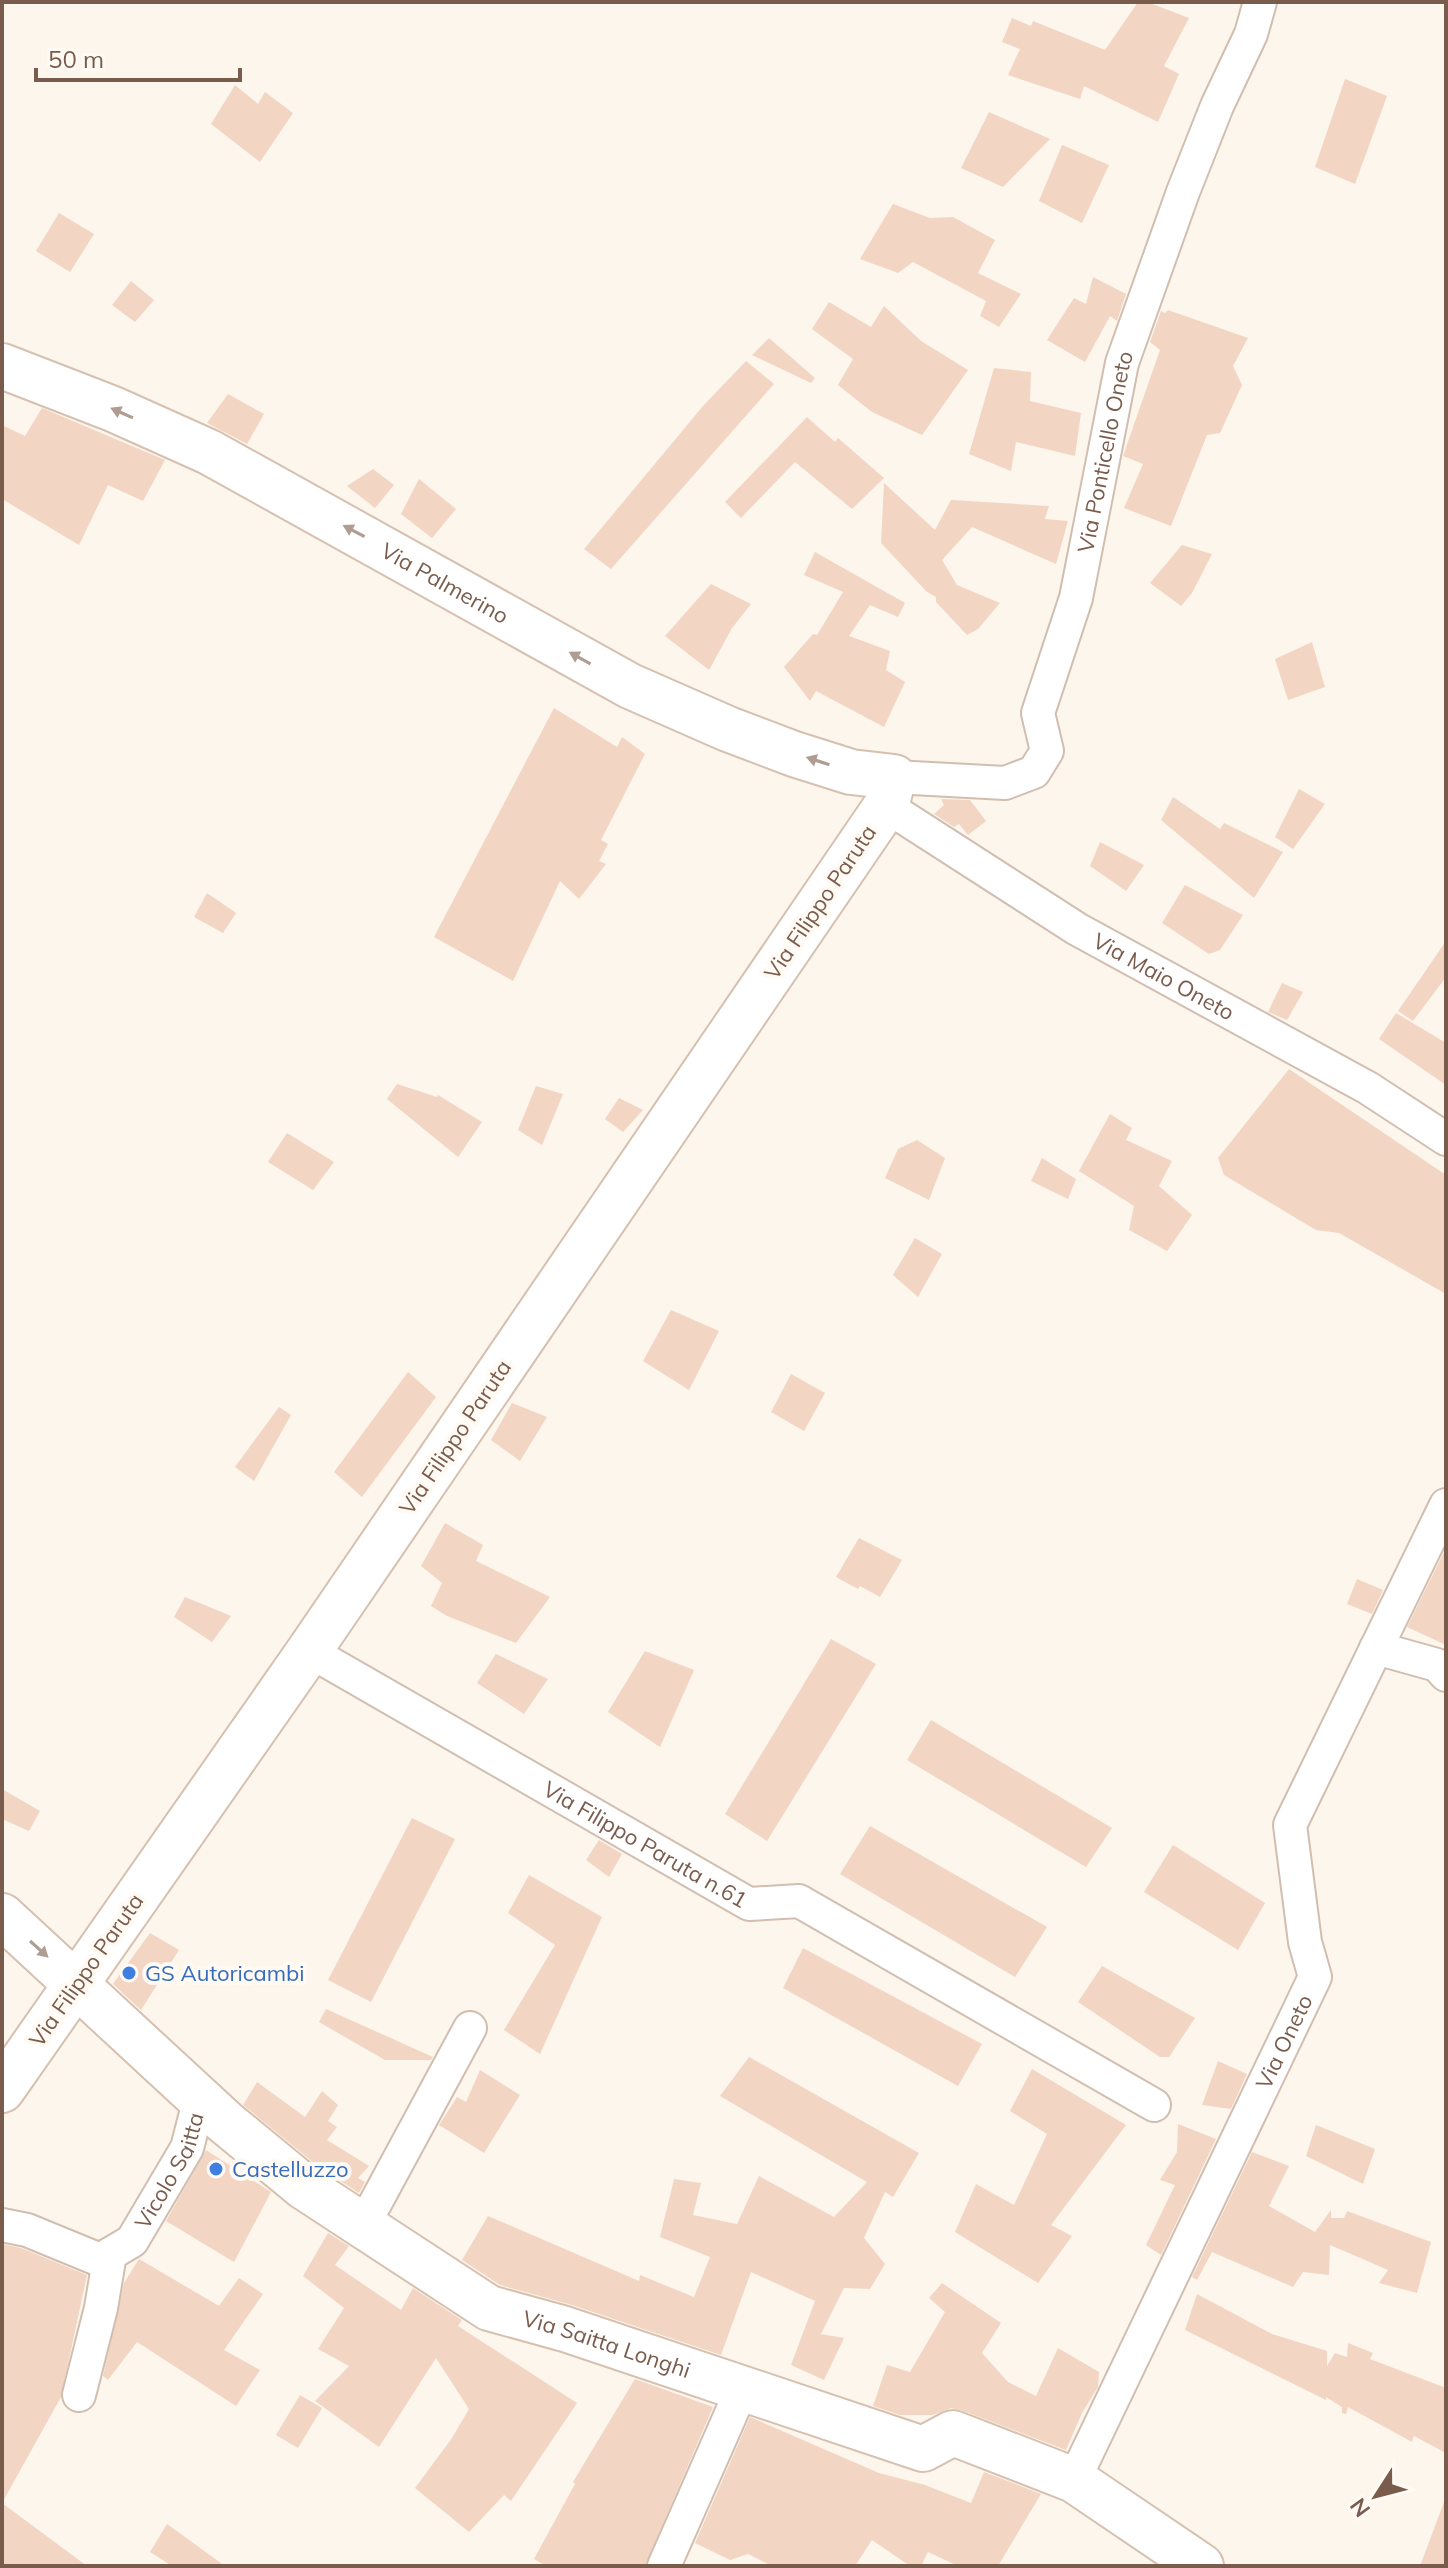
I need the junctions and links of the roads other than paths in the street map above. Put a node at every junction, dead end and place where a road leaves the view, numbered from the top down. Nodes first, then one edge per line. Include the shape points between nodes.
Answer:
1 (1260, 2) edge
2 (2, 366) edge
3 (890, 792) junction
4 (1446, 1139) edge
5 (1446, 1505) edge
6 (1376, 1648) junction
7 (309, 1651) junction
8 (1446, 1675) edge
9 (2, 1916) edge
10 (75, 1984) junction
11 (470, 2028) dead end
12 (2, 2090) edge
13 (200, 2098) junction
14 (1154, 2105) dead end
15 (2, 2225) edge
16 (363, 2226) junction
17 (110, 2254) junction
18 (742, 2389) junction
19 (79, 2395) dead end
20 (1074, 2480) junction
21 (664, 2566) edge
22 (1201, 2566) edge

1 - 3 street, Via Ponticello Oneto via 1183,192 1122,363 1076,598 1038,713 1047,751 1034,772 1005,783
3 -> 2 street, Via Palmerino via 630,686 209,452
3 - 4 street, Via Maio Oneto via 1077,929 1368,1088
3 - 7 street, Via Filippo Paruta
5 - 6 street, Via Oneto
6 - 8 street via 1437,1665
6 - 20 street, Via Oneto via 1290,1825 1305,1942 1315,1977
7 - 10 street, Via Filippo Paruta
7 - 14 street, Via Filippo Paruta n.61 via 749,1904 799,1901
9 -> 10 street, Via Saitta Longhi
10 - 12 street, Via Filippo Paruta
10 - 13 street, Via Saitta Longhi
11 - 16 street
13 - 16 street, Via Saitta Longhi via 304,2187
13 - 17 street, Vicolo Saitta via 187,2148 132,2241
15 - 17 street via 100,2260
16 - 18 street, Via Saitta Longhi via 489,2308
17 - 19 street
18 - 20 street, Via Saitta Longhi via 923,2449 953,2433
18 - 21 street
20 - 22 street, Via Saitta Longhi

